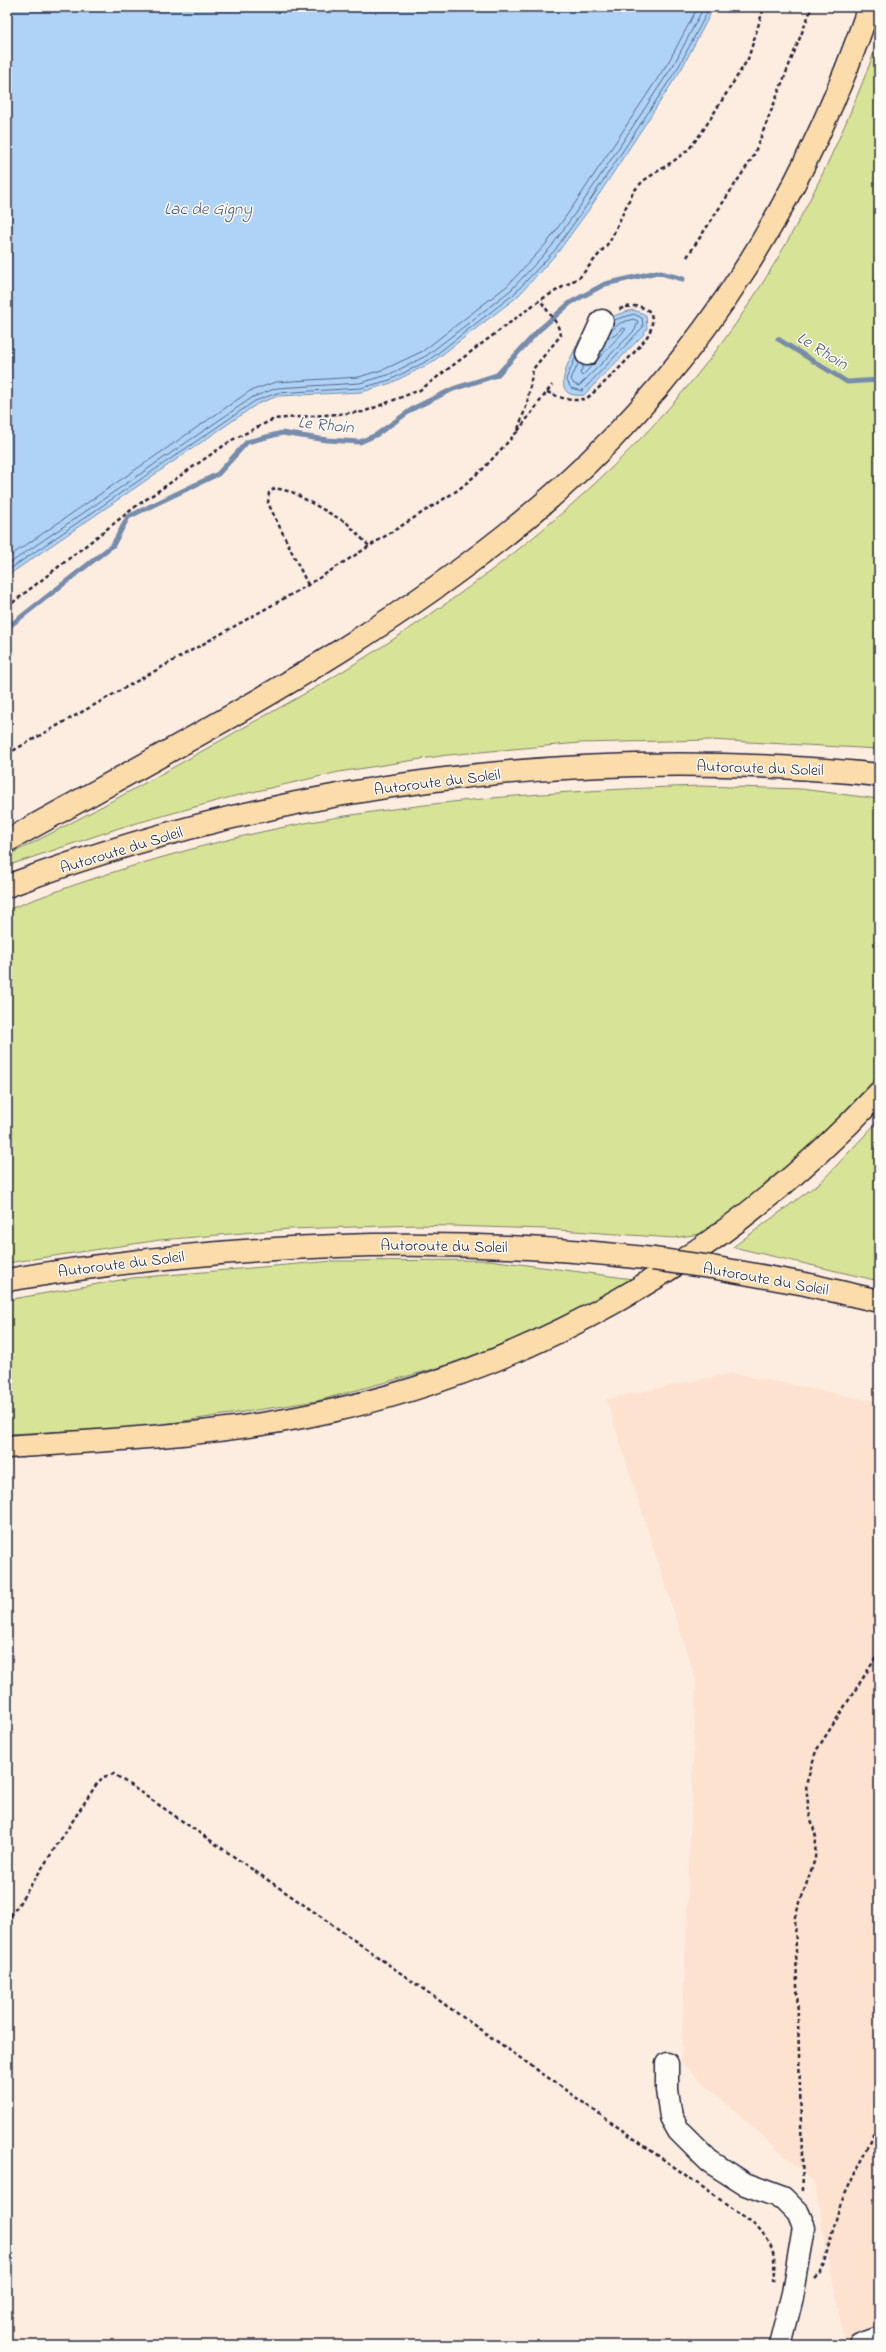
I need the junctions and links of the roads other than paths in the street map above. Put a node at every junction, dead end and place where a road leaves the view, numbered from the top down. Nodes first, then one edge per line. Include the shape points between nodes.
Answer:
1 (869, 7) edge
2 (602, 321) road end
3 (587, 354) dead end
4 (879, 774) edge
5 (7, 841) edge
6 (7, 886) edge
7 (879, 1093) edge
8 (7, 1280) edge
9 (879, 1300) edge
10 (7, 1447) edge
11 (667, 2064) dead end
12 (879, 2338) edge
13 (780, 2345) edge
14 (860, 2345) edge

1 - 5 highway via 817,138 755,256 719,311 679,364 586,464 500,539 381,625 256,700
2 - 3 street
4 - 6 highway, Autoroute du Soleil via 814,768 673,764 558,768 445,779 312,800 226,818 118,848
7 - 10 highway via 804,1168 758,1207 702,1248 648,1284 596,1314 498,1359 404,1392 306,1416 207,1432
8 - 9 highway, Autoroute du Soleil, bridge via 169,1257 332,1244 497,1246 653,1259 711,1267 773,1277
11 - 13 street via 671,2117 679,2131 709,2161 746,2184 783,2198 798,2213 804,2227 783,2290
12 - 14 street

